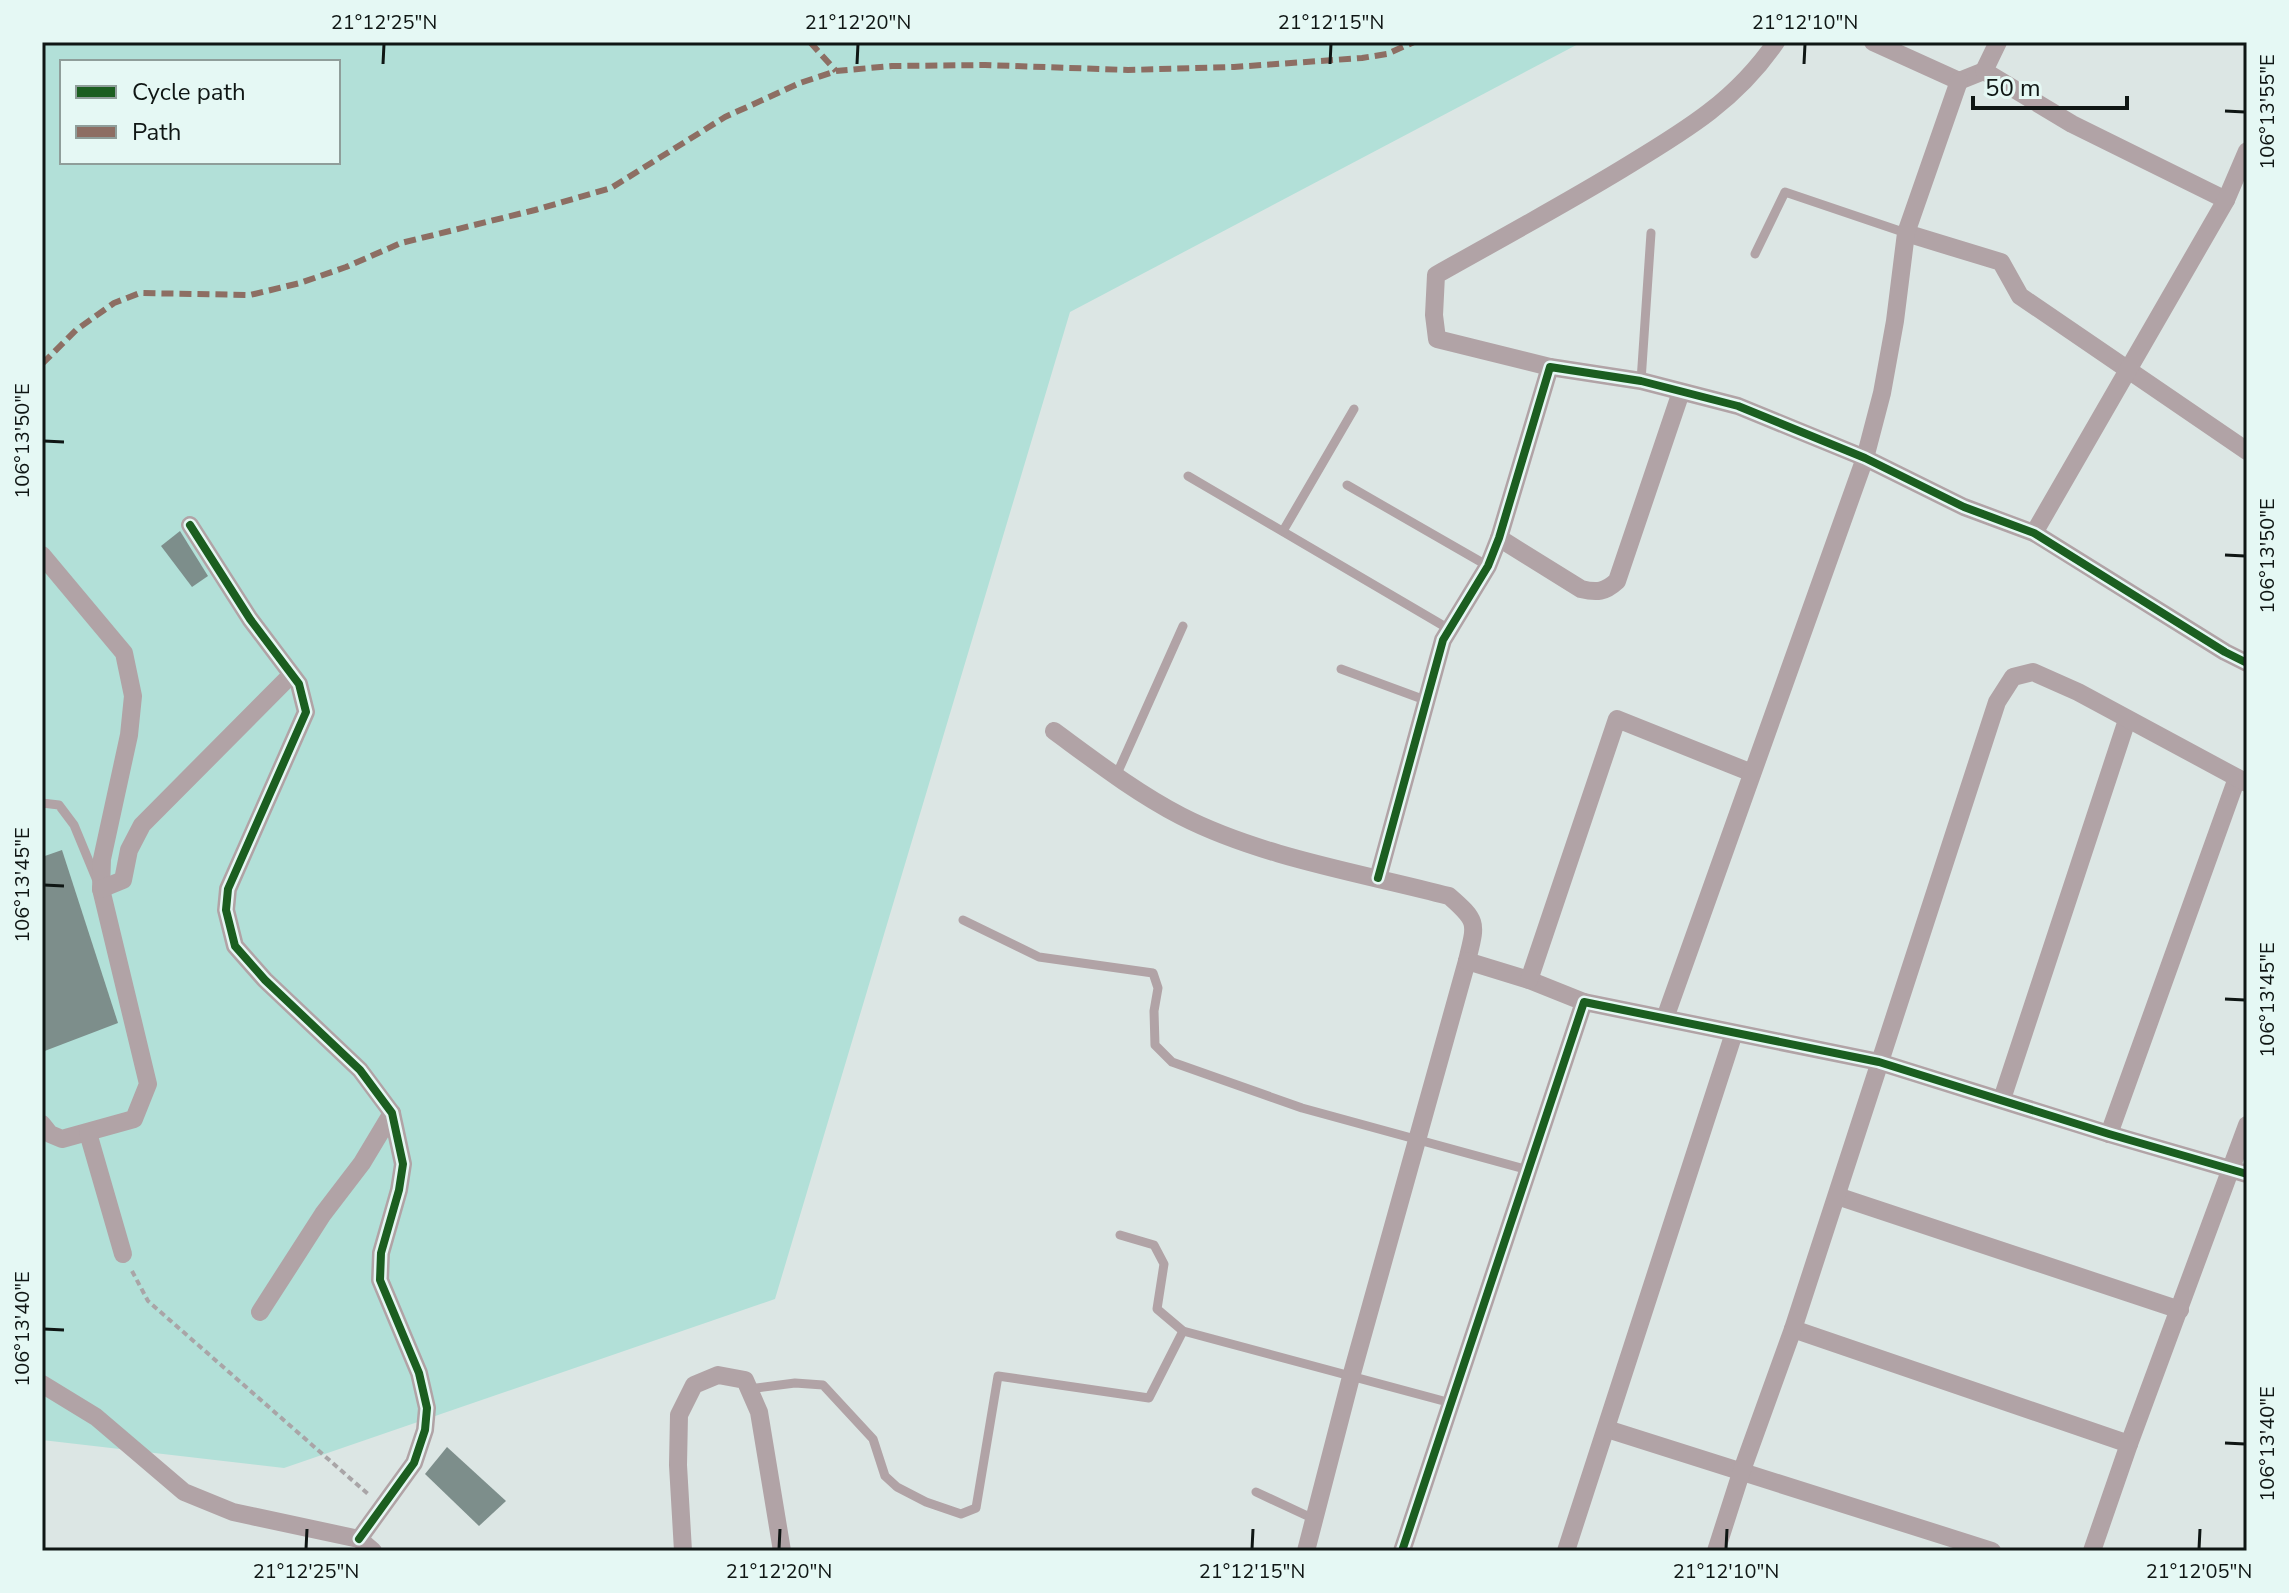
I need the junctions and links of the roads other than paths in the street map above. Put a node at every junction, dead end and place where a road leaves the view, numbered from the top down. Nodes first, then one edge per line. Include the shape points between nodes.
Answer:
1 (1776, 42) edge
2 (1873, 42) edge
3 (1998, 42) edge
4 (1984, 71) junction
5 (1959, 81) junction
6 (2247, 151) edge
7 (2226, 200) junction
8 (1651, 233) dead end
9 (1906, 233) junction
10 (1755, 254) dead end
11 (1550, 367) junction
12 (2128, 372) junction
13 (1641, 381) junction
14 (1681, 392) junction
15 (1354, 409) dead end
16 (2247, 451) edge
17 (1865, 458) junction
18 (1188, 476) dead end
19 (1347, 485) dead end
20 (190, 525) dead end
21 (1283, 531) junction
22 (2034, 533) junction
23 (1499, 538) junction
24 (42, 555) edge
25 (1488, 566) junction
26 (1183, 626) dead end
27 (1449, 629) junction
28 (2247, 663) edge
29 (1341, 669) dead end
30 (291, 675) junction
31 (1425, 700) junction
32 (2127, 720) junction
33 (1054, 731) dead end
34 (1752, 773) junction
35 (1116, 776) junction
36 (2242, 780) edge
37 (42, 803) edge
38 (1378, 878) junction
39 (101, 889) junction
40 (963, 920) dead end
41 (1467, 961) junction
42 (1529, 980) junction
43 (1584, 1002) junction
44 (1665, 1018) junction
45 (1734, 1033) junction
46 (1879, 1062) junction
47 (2002, 1099) junction
48 (392, 1113) junction
49 (42, 1124) edge
50 (2247, 1125) edge
51 (88, 1133) junction
52 (2109, 1134) junction
53 (1417, 1139) junction
54 (1528, 1170) junction
55 (2239, 1172) edge
56 (1837, 1196) junction
57 (1120, 1235) dead end
58 (123, 1254) road end
59 (2180, 1310) junction
60 (260, 1312) dead end
61 (1793, 1329) junction
62 (1183, 1331) junction
63 (1351, 1377) junction
64 (42, 1384) edge
65 (749, 1389) junction
66 (1451, 1403) junction
67 (1607, 1429) junction
68 (2129, 1444) junction
69 (1741, 1473) junction
70 (1256, 1492) dead end
71 (1314, 1519) junction
72 (366, 1545) edge
73 (683, 1551) edge
74 (782, 1551) edge
75 (1306, 1551) edge
76 (1402, 1551) edge
77 (1566, 1551) edge
78 (1716, 1551) edge
79 (1992, 1551) edge
80 (2092, 1551) edge

1 - 11 street via 1758,69 1698,123 1436,275 1437,339
2 - 5 street
3 - 4 street
4 - 5 street
4 - 7 street via 2072,124
5 - 9 street
6 - 7 street
7 - 12 street
8 - 13 lane
9 - 10 lane via 1785,192
9 - 12 street via 2001,262 2020,296
9 - 17 street via 1893,336
11 - 13 street
11 - 23 street
12 - 16 street
12 - 22 street
13 - 14 street
14 - 17 street via 1738,406
14 - 23 street via 1617,581 1607,590 1581,589
15 - 21 lane
17 - 22 street via 1964,507
17 - 34 street
18 - 21 lane
19 - 25 lane
20 - 30 street
21 - 27 lane
22 - 28 street
23 - 25 street
24 - 39 street via 124,653 133,696
25 - 27 street
26 - 35 lane
27 - 31 street
29 - 31 lane
30 - 39 street via 142,825 129,850 123,880
30 - 48 street via 299,684 306,712 228,889 226,910 235,946 360,1070
31 - 38 street
32 - 36 street
32 - 46 street via 2033,672 2013,677 1997,702
32 - 47 street
33 - 35 street
34 - 42 street via 1617,719
34 - 44 street
35 - 38 street via 1181,816 1257,846
36 - 52 street
37 - 39 lane via 59,805 74,825
38 - 41 street via 1449,896 1470,914 1474,932
39 - 51 street via 148,1084 134,1119
40 - 53 lane via 1039,957 1153,973 1158,988 1155,1045 1172,1062 1302,1108
41 - 42 street
41 - 53 street
42 - 43 street
43 - 44 street
43 - 54 street
44 - 45 street
45 - 46 street
45 - 67 street
46 - 47 street
46 - 56 street
47 - 52 street
48 - 60 street
48 - 72 street via 403,1164 381,1253 380,1280 419,1373 427,1408 414,1463 382,1506
49 - 51 street via 62,1139
50 - 55 street
51 - 58 street
52 - 55 street
53 - 54 lane
53 - 63 street
54 - 66 street
55 - 59 street
56 - 59 street
56 - 61 street
57 - 62 lane via 1154,1245 1164,1264 1157,1309
59 - 68 street
61 - 68 street
61 - 69 street
62 - 63 lane
62 - 65 lane via 1149,1398 998,1376 976,1508 961,1514 926,1502 885,1476 873,1439 823,1385
63 - 66 lane
63 - 71 street
64 - 72 street via 96,1417 184,1492 233,1512
65 - 73 street via 745,1380 718,1375 694,1385 679,1415
65 - 74 street via 759,1412
66 - 76 street
67 - 69 street
67 - 77 street
68 - 80 street
69 - 78 street
69 - 79 street
70 - 71 lane
71 - 75 street

